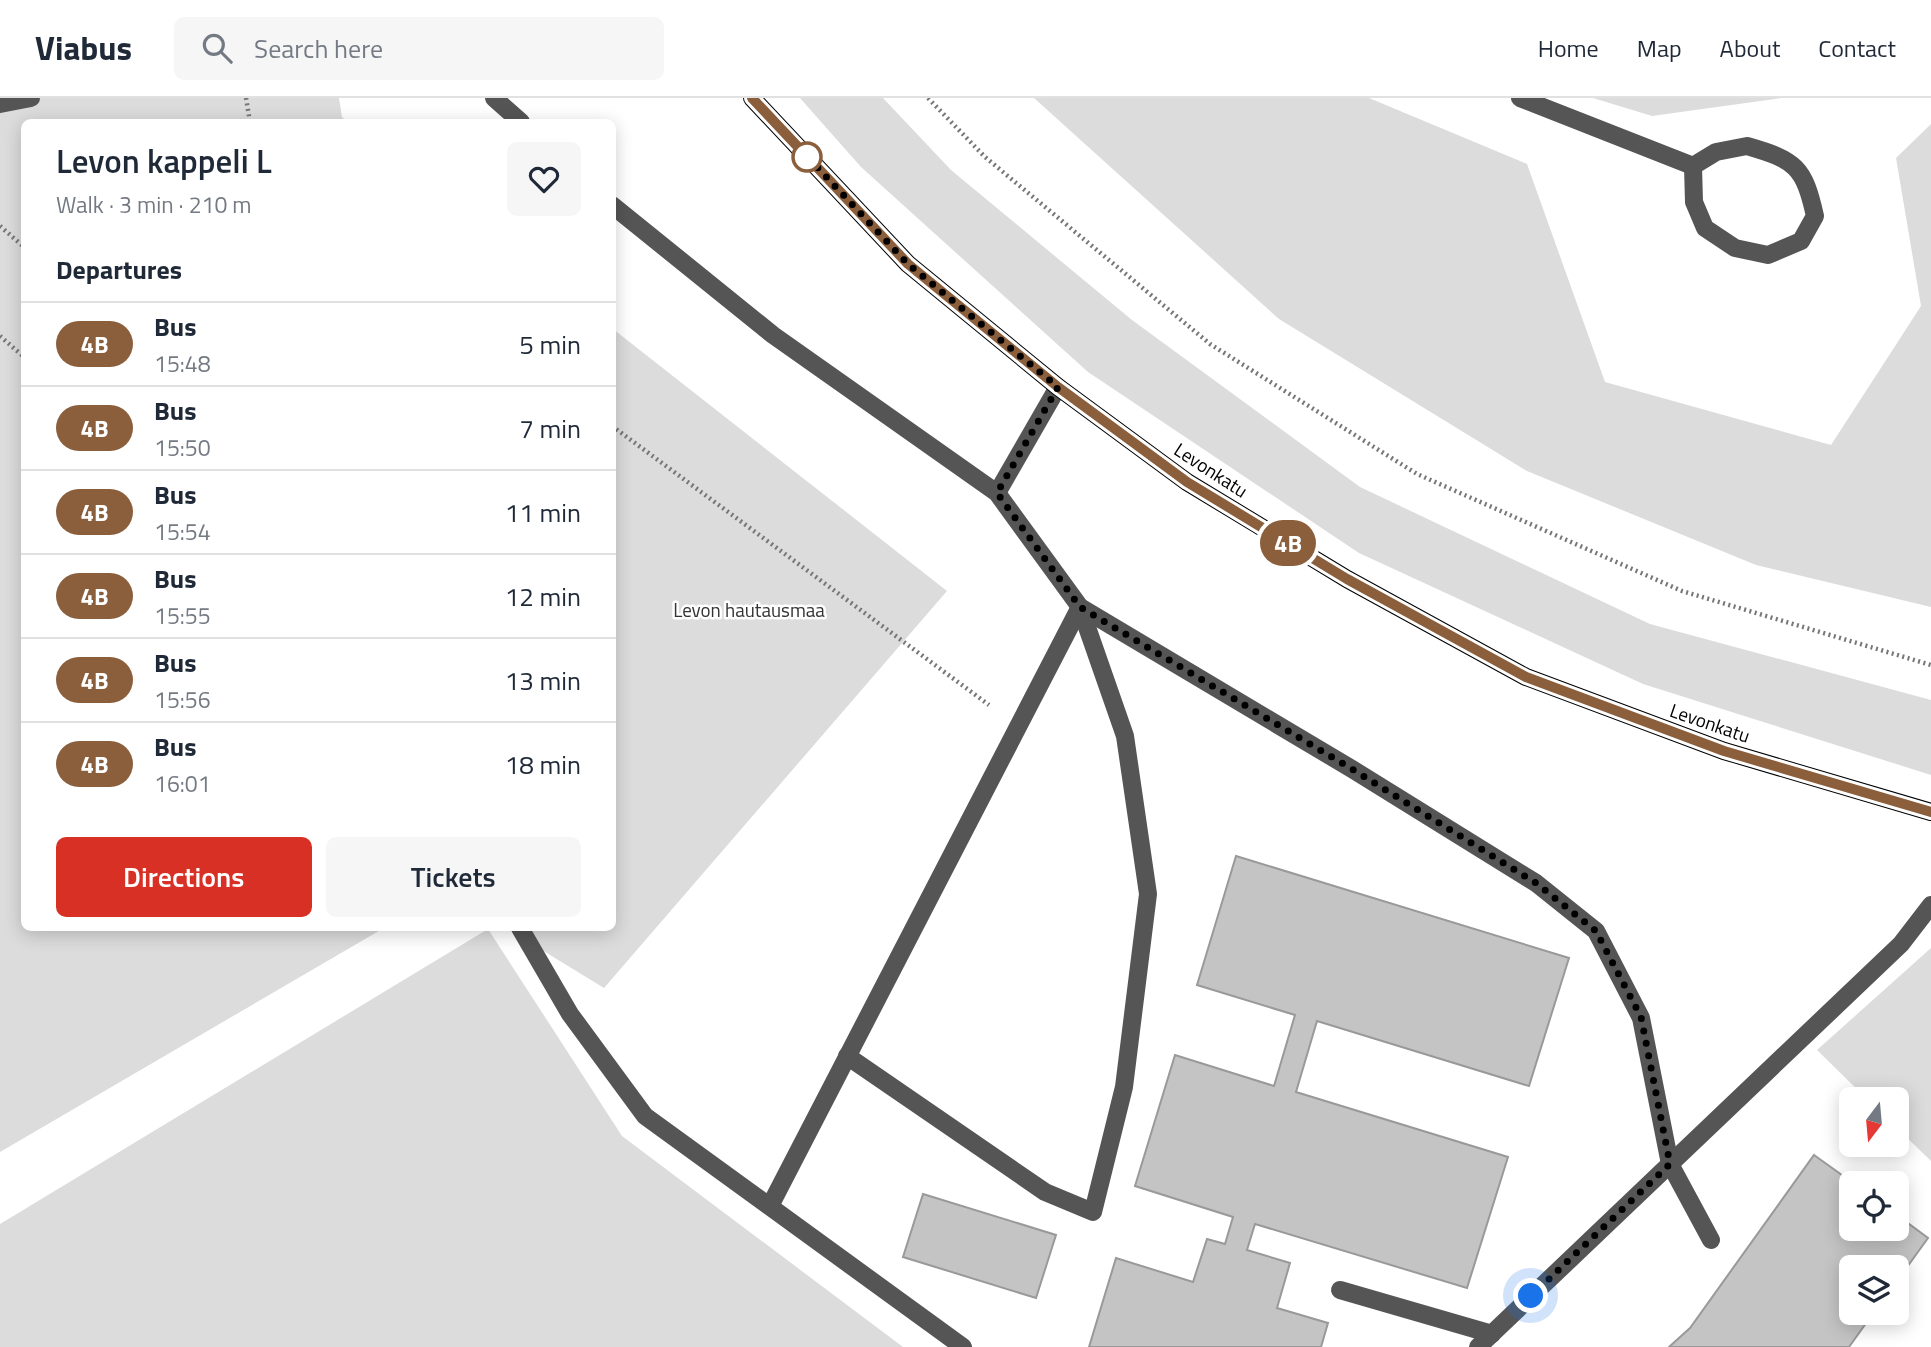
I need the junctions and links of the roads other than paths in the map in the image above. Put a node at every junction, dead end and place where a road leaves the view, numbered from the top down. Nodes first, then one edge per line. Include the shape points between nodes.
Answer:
1 (31, 98) edge
2 (494, 98) edge
3 (751, 98) edge
4 (1520, 98) edge
5 (0, 104) edge
6 (518, 119) edge
7 (1693, 166) junction
8 (616, 208) edge
9 (1058, 387) junction
10 (997, 493) junction
11 (1080, 607) junction
12 (1931, 812) edge
13 (1931, 905) edge
14 (522, 931) edge
15 (847, 1056) junction
16 (1670, 1164) junction
17 (769, 1206) junction
18 (1710, 1240) dead end
19 (1340, 1290) dead end
20 (1492, 1334) junction
21 (963, 1347) edge
22 (1478, 1347) edge

1 - 5 lane
2 - 6 lane
3 - 9 main road, Levonkatu via 908,264
4 - 7 lane
7 - 7 lane via 1716,152 1747,146 1781,156 1807,179 1815,216 1801,241 1768,255 1735,248 1705,228 1694,202
8 - 10 lane via 773,335
9 - 10 lane
9 - 12 main road, Levonkatu via 1187,482 1347,579 1526,677 1724,751
10 - 11 lane
11 - 15 lane
11 - 15 lane via 1125,736 1148,894 1124,1087 1093,1212 1045,1192
11 - 16 lane via 1536,883 1596,931 1641,1017
13 - 16 lane via 1900,944
14 - 17 lane via 570,1014 645,1116
15 - 17 lane
16 - 18 lane
16 - 20 lane
17 - 21 lane
19 - 20 lane
20 - 22 lane

